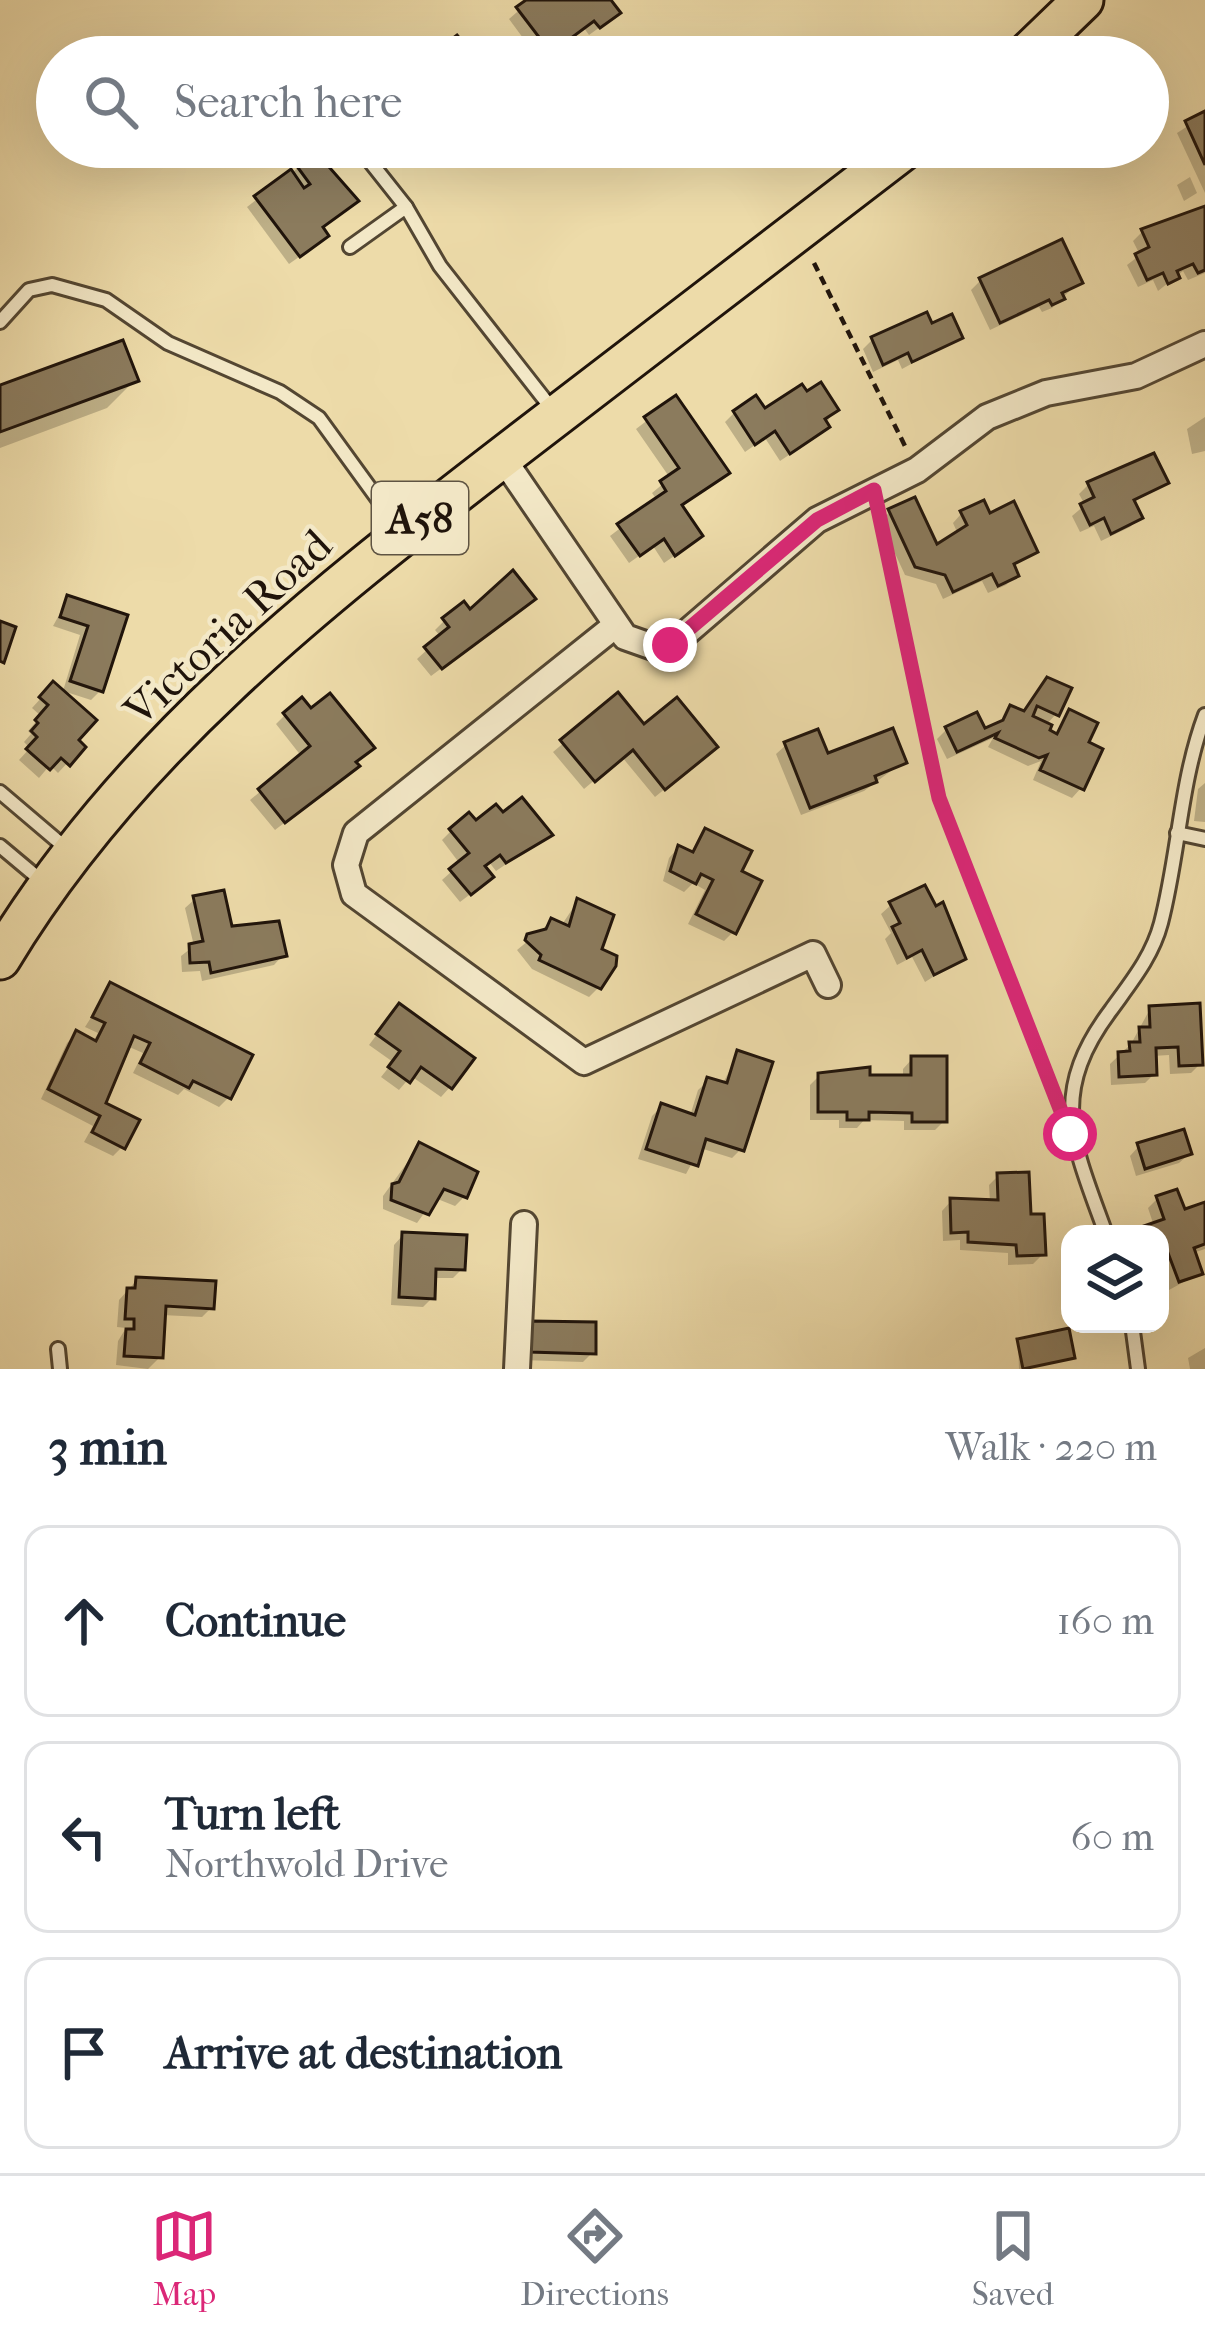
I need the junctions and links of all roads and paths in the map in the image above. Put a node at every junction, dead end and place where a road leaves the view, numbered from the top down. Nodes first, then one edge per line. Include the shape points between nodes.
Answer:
1 (1083, 0) edge
2 (1046, 36) edge
3 (375, 168) edge
4 (880, 168) edge
5 (406, 207) junction
6 (797, 232) junction
7 (350, 247) dead end
8 (0, 322) edge
9 (1205, 344) edge
10 (557, 414) junction
11 (502, 457) junction
12 (916, 470) junction
13 (874, 490) junction
14 (402, 532) junction
15 (616, 625) junction
16 (1204, 719) edge
17 (0, 792) edge
18 (1178, 833) junction
19 (1205, 839) edge
20 (0, 846) edge
21 (72, 854) junction
22 (49, 887) junction
23 (0, 959) edge
24 (828, 985) dead end
25 (1070, 1134) junction
26 (524, 1225) dead end
27 (1103, 1225) edge
28 (1133, 1333) edge
29 (58, 1349) dead end
30 (59, 1369) edge
31 (517, 1369) edge
32 (1138, 1369) edge

1 - 2 highway
3 - 5 lane
4 - 6 highway, Victoria Road / A58
5 - 7 lane
5 - 10 lane via 440,266
6 - 10 highway, Victoria Road / A58
6 - 12 path
8 - 14 lane via 29,290 52,285 106,300 168,343 319,418
9 - 12 street via 1136,376 1016,402
10 - 11 highway, Victoria Road / A58
11 - 14 highway, Victoria Road / A58
11 - 15 street
12 - 13 street
13 - 15 street via 817,520 670,645 644,648
13 - 25 path via 939,798
14 - 21 highway, Victoria Road / A58 via 225,686
15 - 24 street via 356,833 346,865 354,894 584,1062 812,954
16 - 18 lane
17 - 21 lane
18 - 19 lane
18 - 25 lane via 1146,962 1102,1021 1073,1079
20 - 22 lane
21 - 22 highway, Victoria Road / A58
22 - 23 highway, Victoria Road / A58
25 - 27 lane
26 - 31 street
28 - 32 lane
29 - 30 lane

